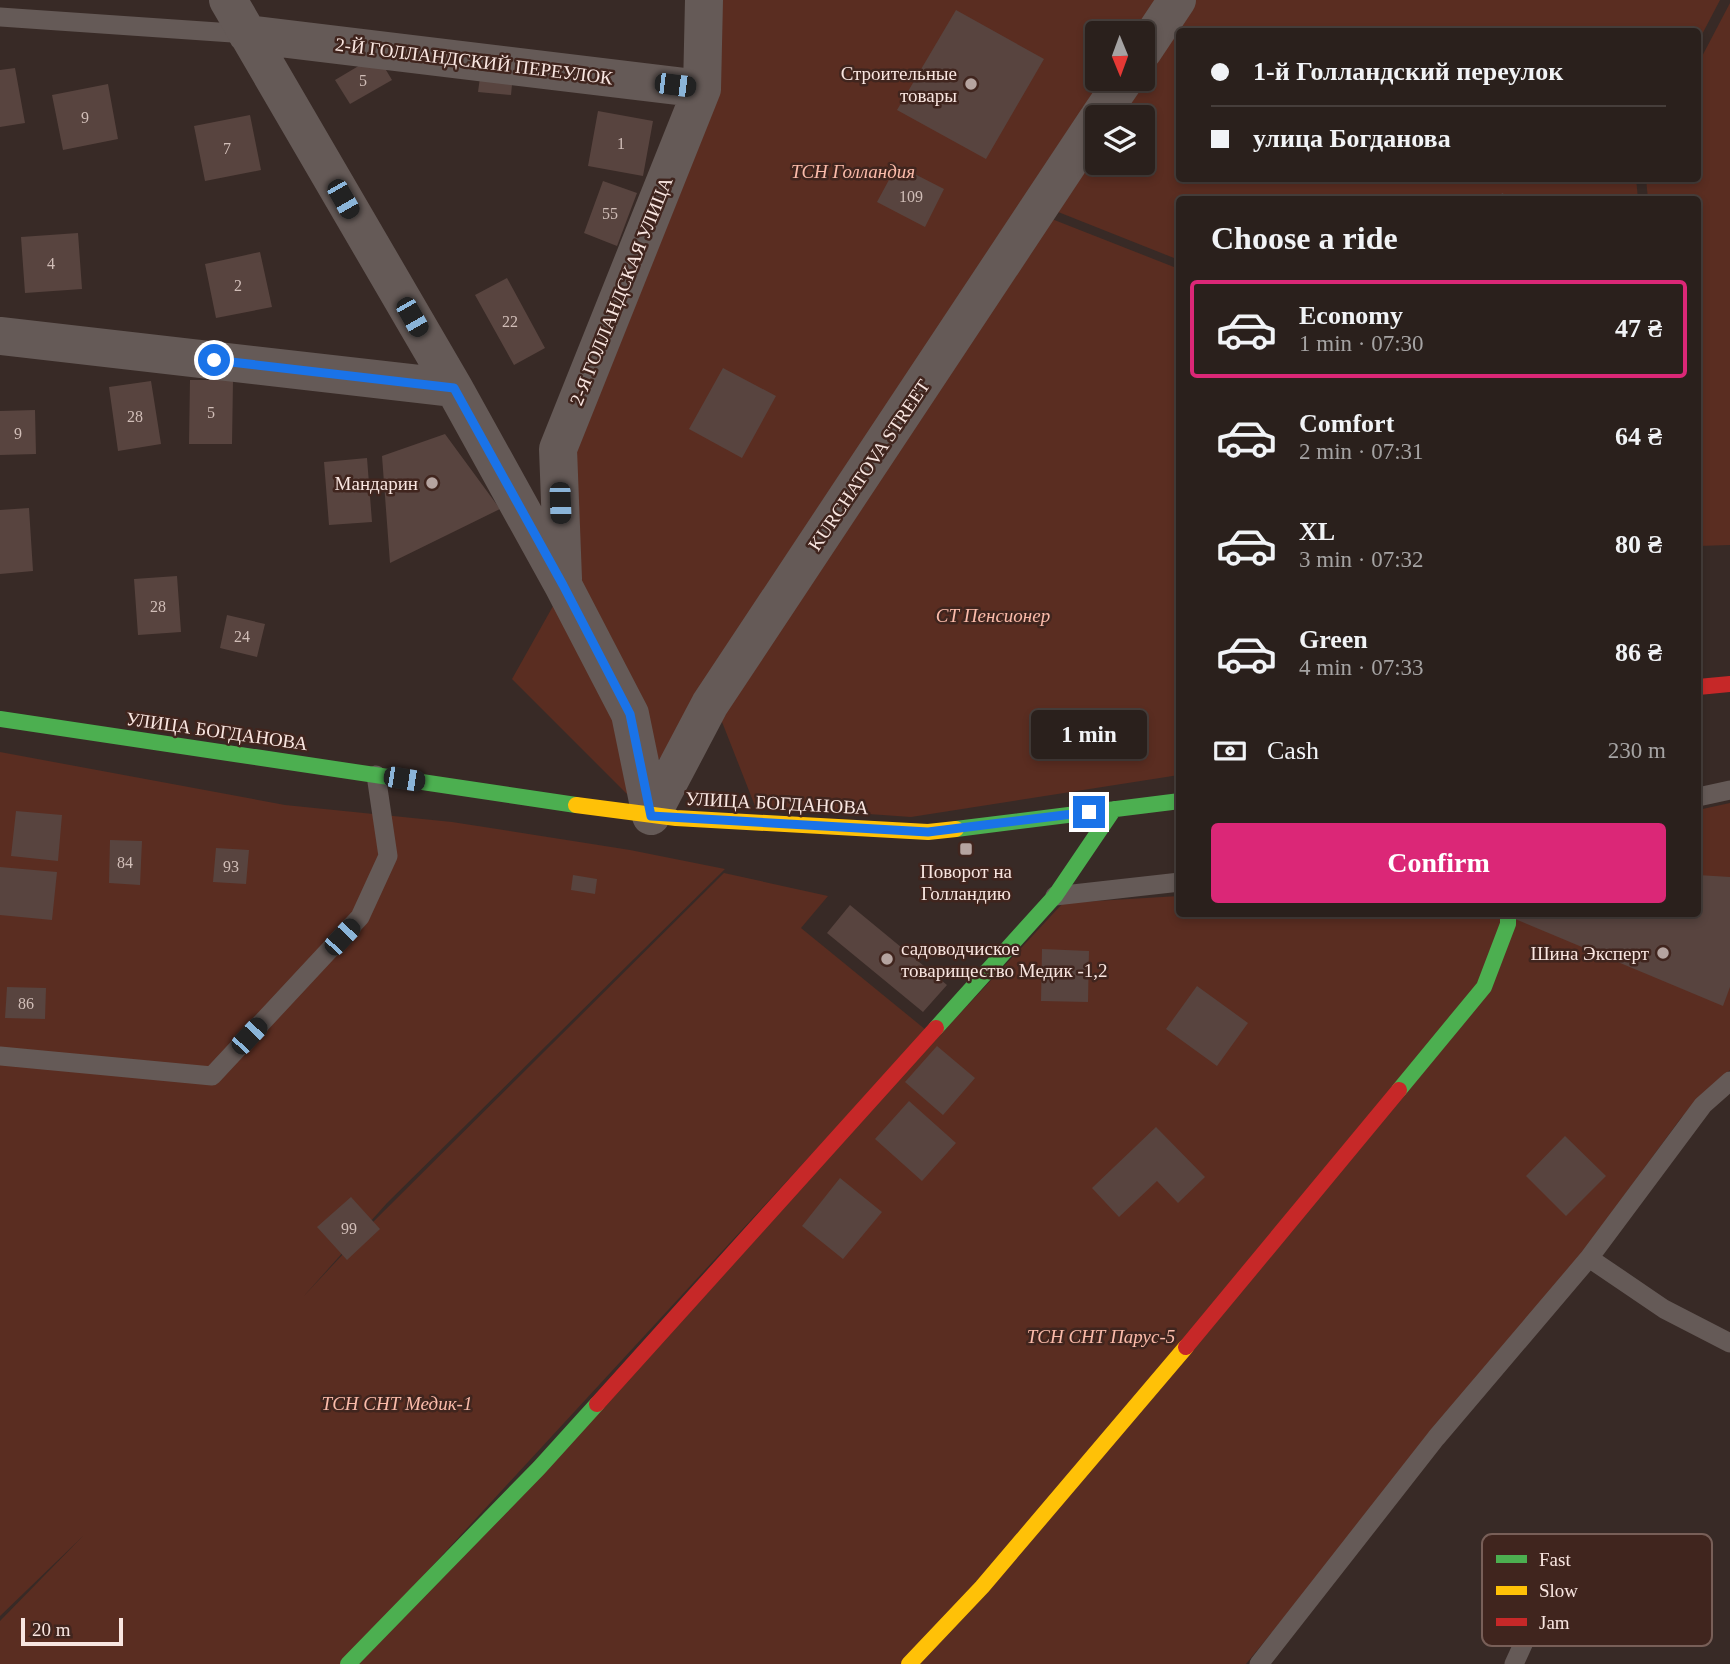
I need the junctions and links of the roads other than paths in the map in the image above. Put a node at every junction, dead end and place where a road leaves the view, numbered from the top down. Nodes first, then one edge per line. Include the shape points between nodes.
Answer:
1 (228, 0) edge
2 (704, 0) edge
3 (1177, 0) edge
4 (0, 17) edge
5 (1155, 33) edge
6 (247, 34) junction
7 (702, 89) junction
8 (1085, 139) edge
9 (0, 336) edge
10 (454, 388) junction
11 (563, 585) junction
12 (1730, 684) edge
13 (1701, 687) edge
14 (0, 719) edge
15 (376, 775) junction
16 (1730, 790) edge
17 (1701, 796) edge
18 (1176, 801) edge
19 (1115, 809) junction
20 (651, 816) junction
21 (1176, 883) edge
22 (1055, 896) junction
23 (1508, 917) edge
24 (0, 1056) edge
25 (1730, 1081) edge
26 (1589, 1258) junction
27 (1730, 1343) edge
28 (1522, 1646) edge
29 (348, 1664) edge
30 (909, 1664) edge
31 (1259, 1664) edge
32 (1514, 1664) edge

1 - 6 street
2 - 7 street, 2-Я ГОЛЛАНДСКАЯ УЛИЦА
3 - 5 street
4 - 6 lane
6 - 7 street, 2-Й ГОЛЛАНДСКИЙ ПЕРЕУЛОК
6 - 10 street
7 - 11 street, 2-Я ГОЛЛАНДСКАЯ УЛИЦА via 558,449
8 - 20 street, KURCHATOVA STREET via 710,704
9 - 10 street
10 - 11 street
11 - 20 street via 630,714
12 - 13 street
14 - 15 street, УЛИЦА БОГДАНОВА
15 - 20 street, УЛИЦА БОГДАНОВА
15 - 24 lane via 388,856 360,917 212,1076
16 - 17 lane
18 - 19 street, УЛИЦА БОГДАНОВА
19 - 20 street, УЛИЦА БОГДАНОВА via 928,832
19 - 22 street
21 - 22 lane
22 - 29 street via 539,1468
23 - 30 street via 1484,987 1143,1398 982,1587
25 - 26 lane via 1703,1105
26 - 27 lane via 1664,1309
26 - 31 lane via 1436,1438
28 - 32 lane

